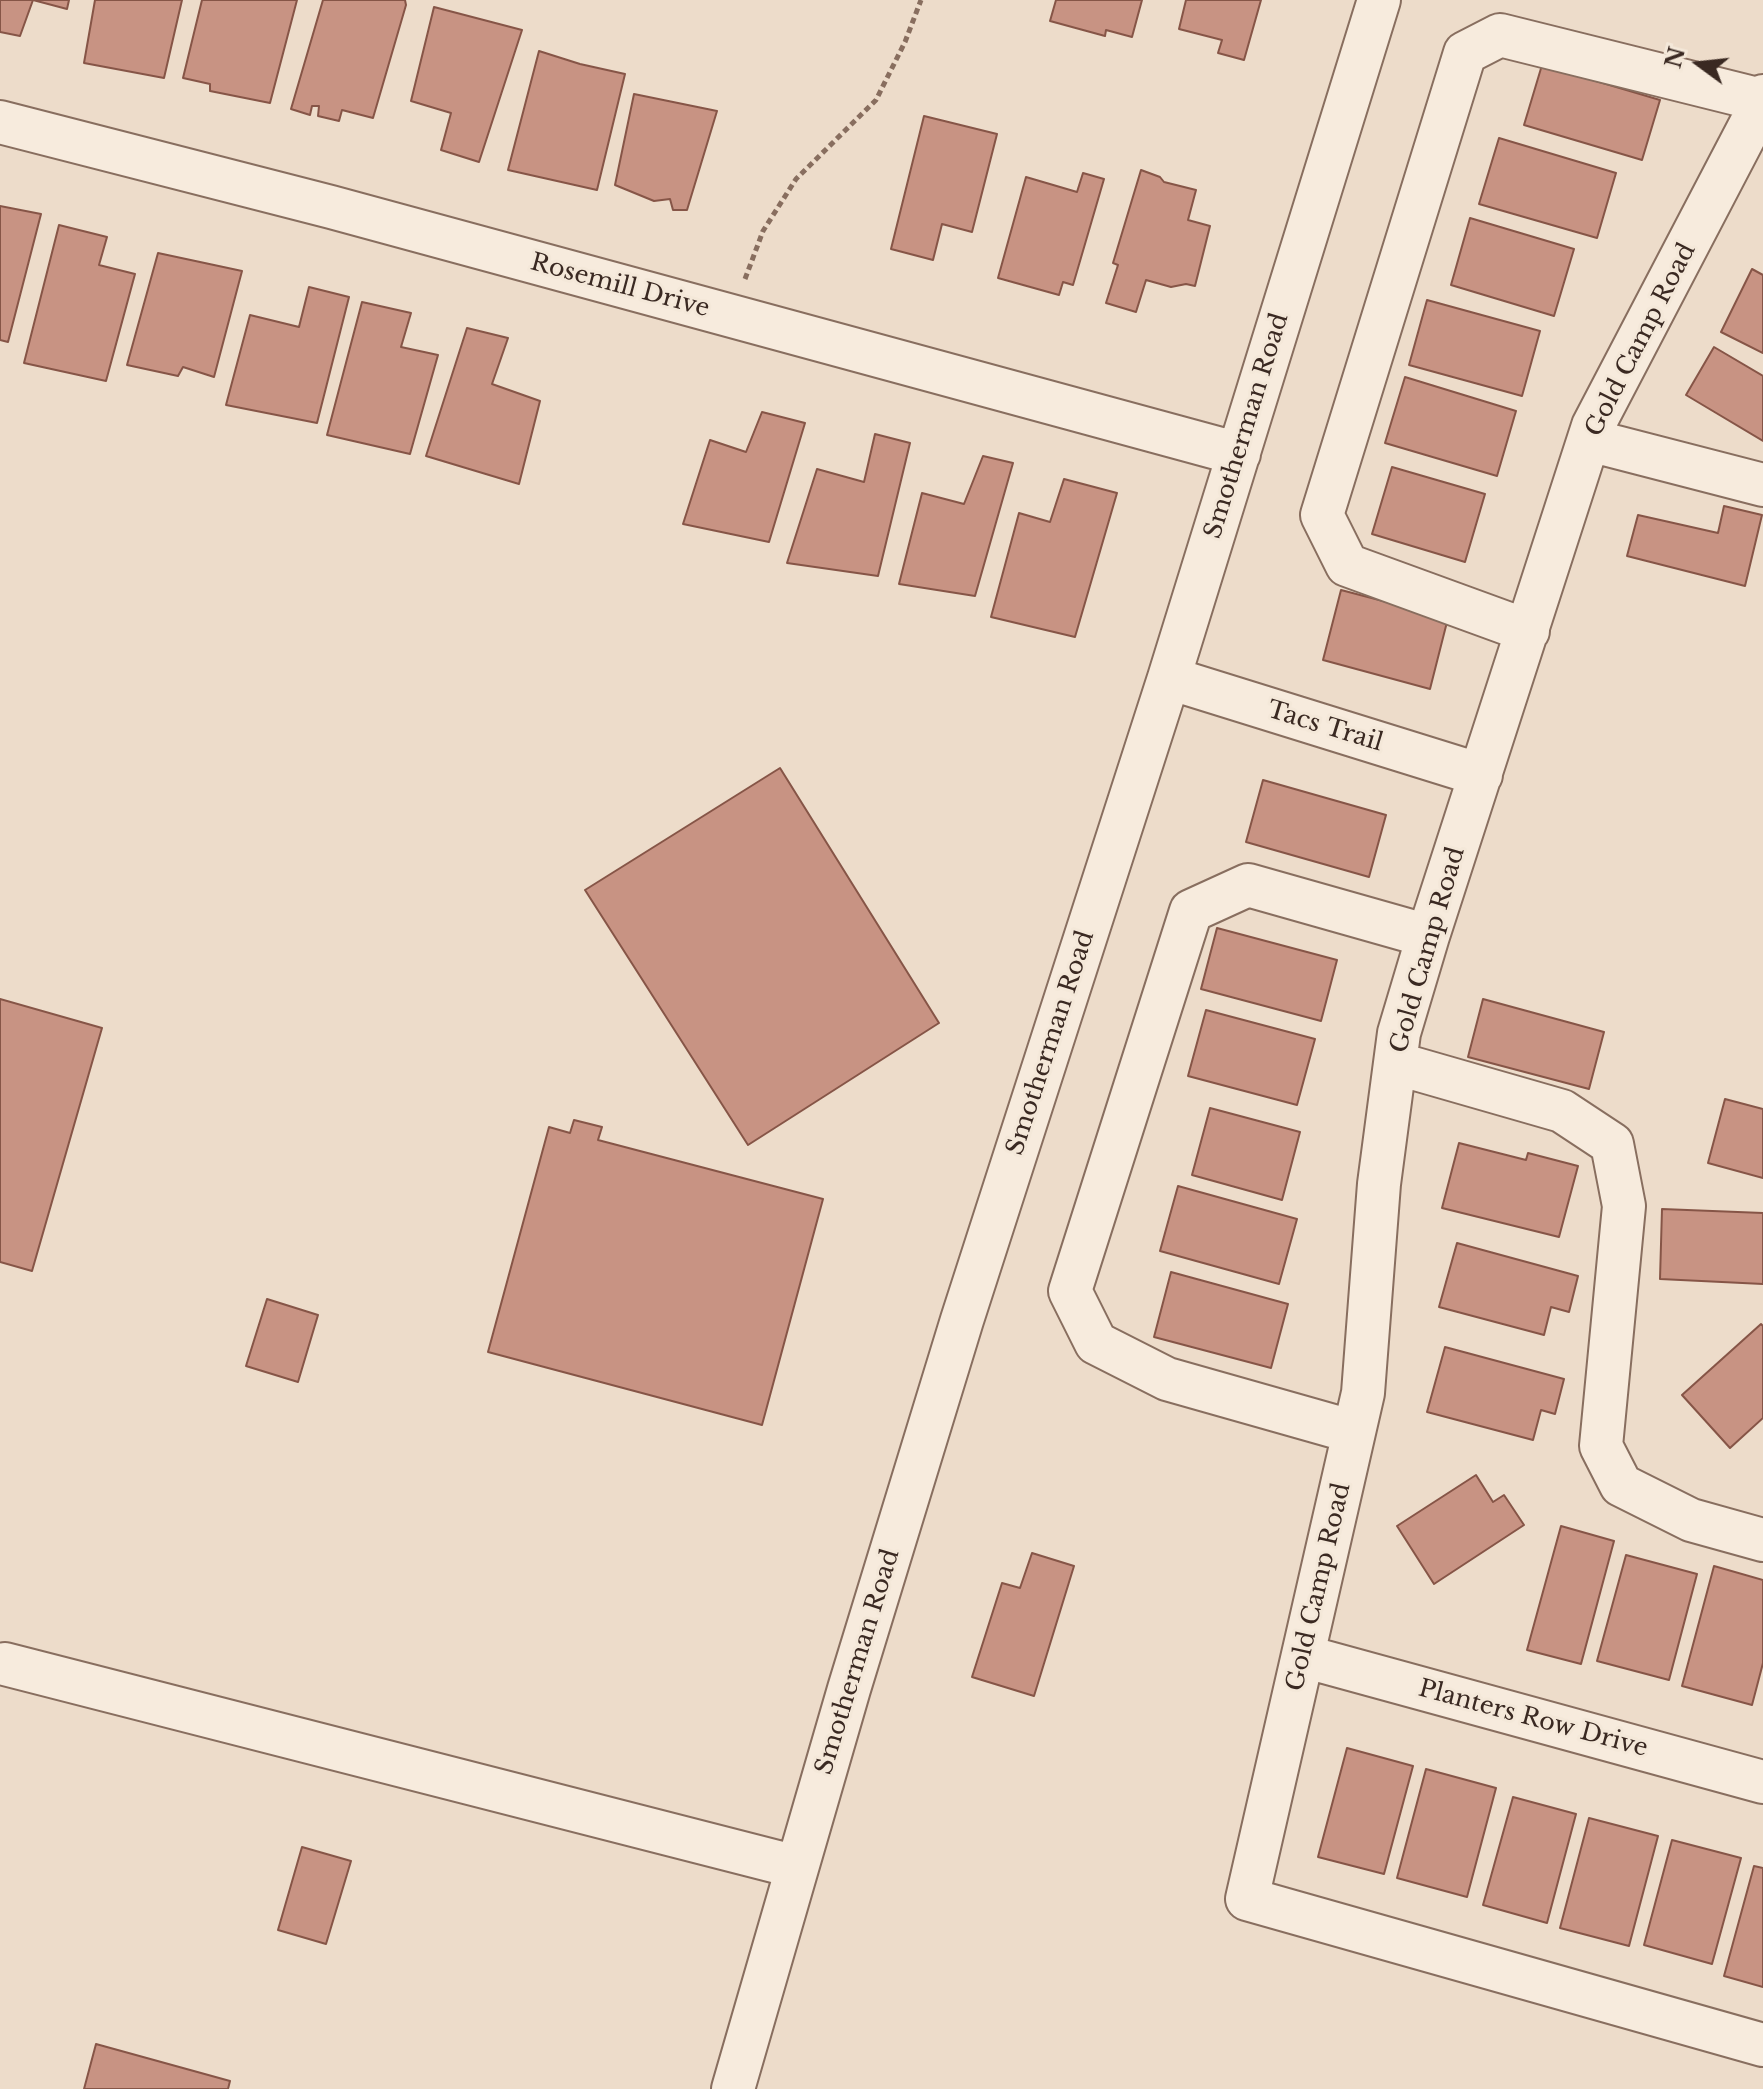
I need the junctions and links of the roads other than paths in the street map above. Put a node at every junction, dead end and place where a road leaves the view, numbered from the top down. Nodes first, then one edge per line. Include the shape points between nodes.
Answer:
1 (1379, 0) edge
2 (1762, 98) edge
3 (0, 122) edge
4 (1589, 440) junction
5 (1239, 454) junction
6 (1763, 485) edge
7 (1528, 631) junction
8 (1169, 678) junction
9 (1481, 775) junction
10 (1428, 936) junction
11 (1395, 1063) junction
12 (1354, 1432) junction
13 (1763, 1540) edge
14 (1303, 1656) junction
15 (5, 1664) dead end
16 (1763, 1782) edge
17 (797, 1867) junction
18 (1763, 2045) edge
19 (733, 2089) edge

1 - 5 street, Smotherman Road
2 - 4 street, Gold Camp Road
2 - 7 street via 1500,35 1465,53 1322,515 1347,565
3 - 5 street, Rosemill Drive
4 - 6 street
4 - 7 street, Gold Camp Road
5 - 8 street, Smotherman Road
7 - 9 street, Gold Camp Road
8 - 9 street, Tacs Trail
8 - 17 street, Smotherman Road via 962,1320
9 - 10 street, Gold Camp Road
10 - 11 street, Gold Camp Road
10 - 12 street via 1248,885 1191,911 1070,1291 1096,1343 1167,1379
11 - 12 street, Gold Camp Road via 1379,1184 1363,1393
11 - 13 street via 1562,1111 1612,1144 1624,1206 1601,1446 1621,1485 1691,1520
12 - 14 street, Gold Camp Road
14 - 16 street, Planters Row Drive
14 - 18 street, Gold Camp Road via 1247,1899
15 - 17 street
17 - 19 street, Smotherman Road

